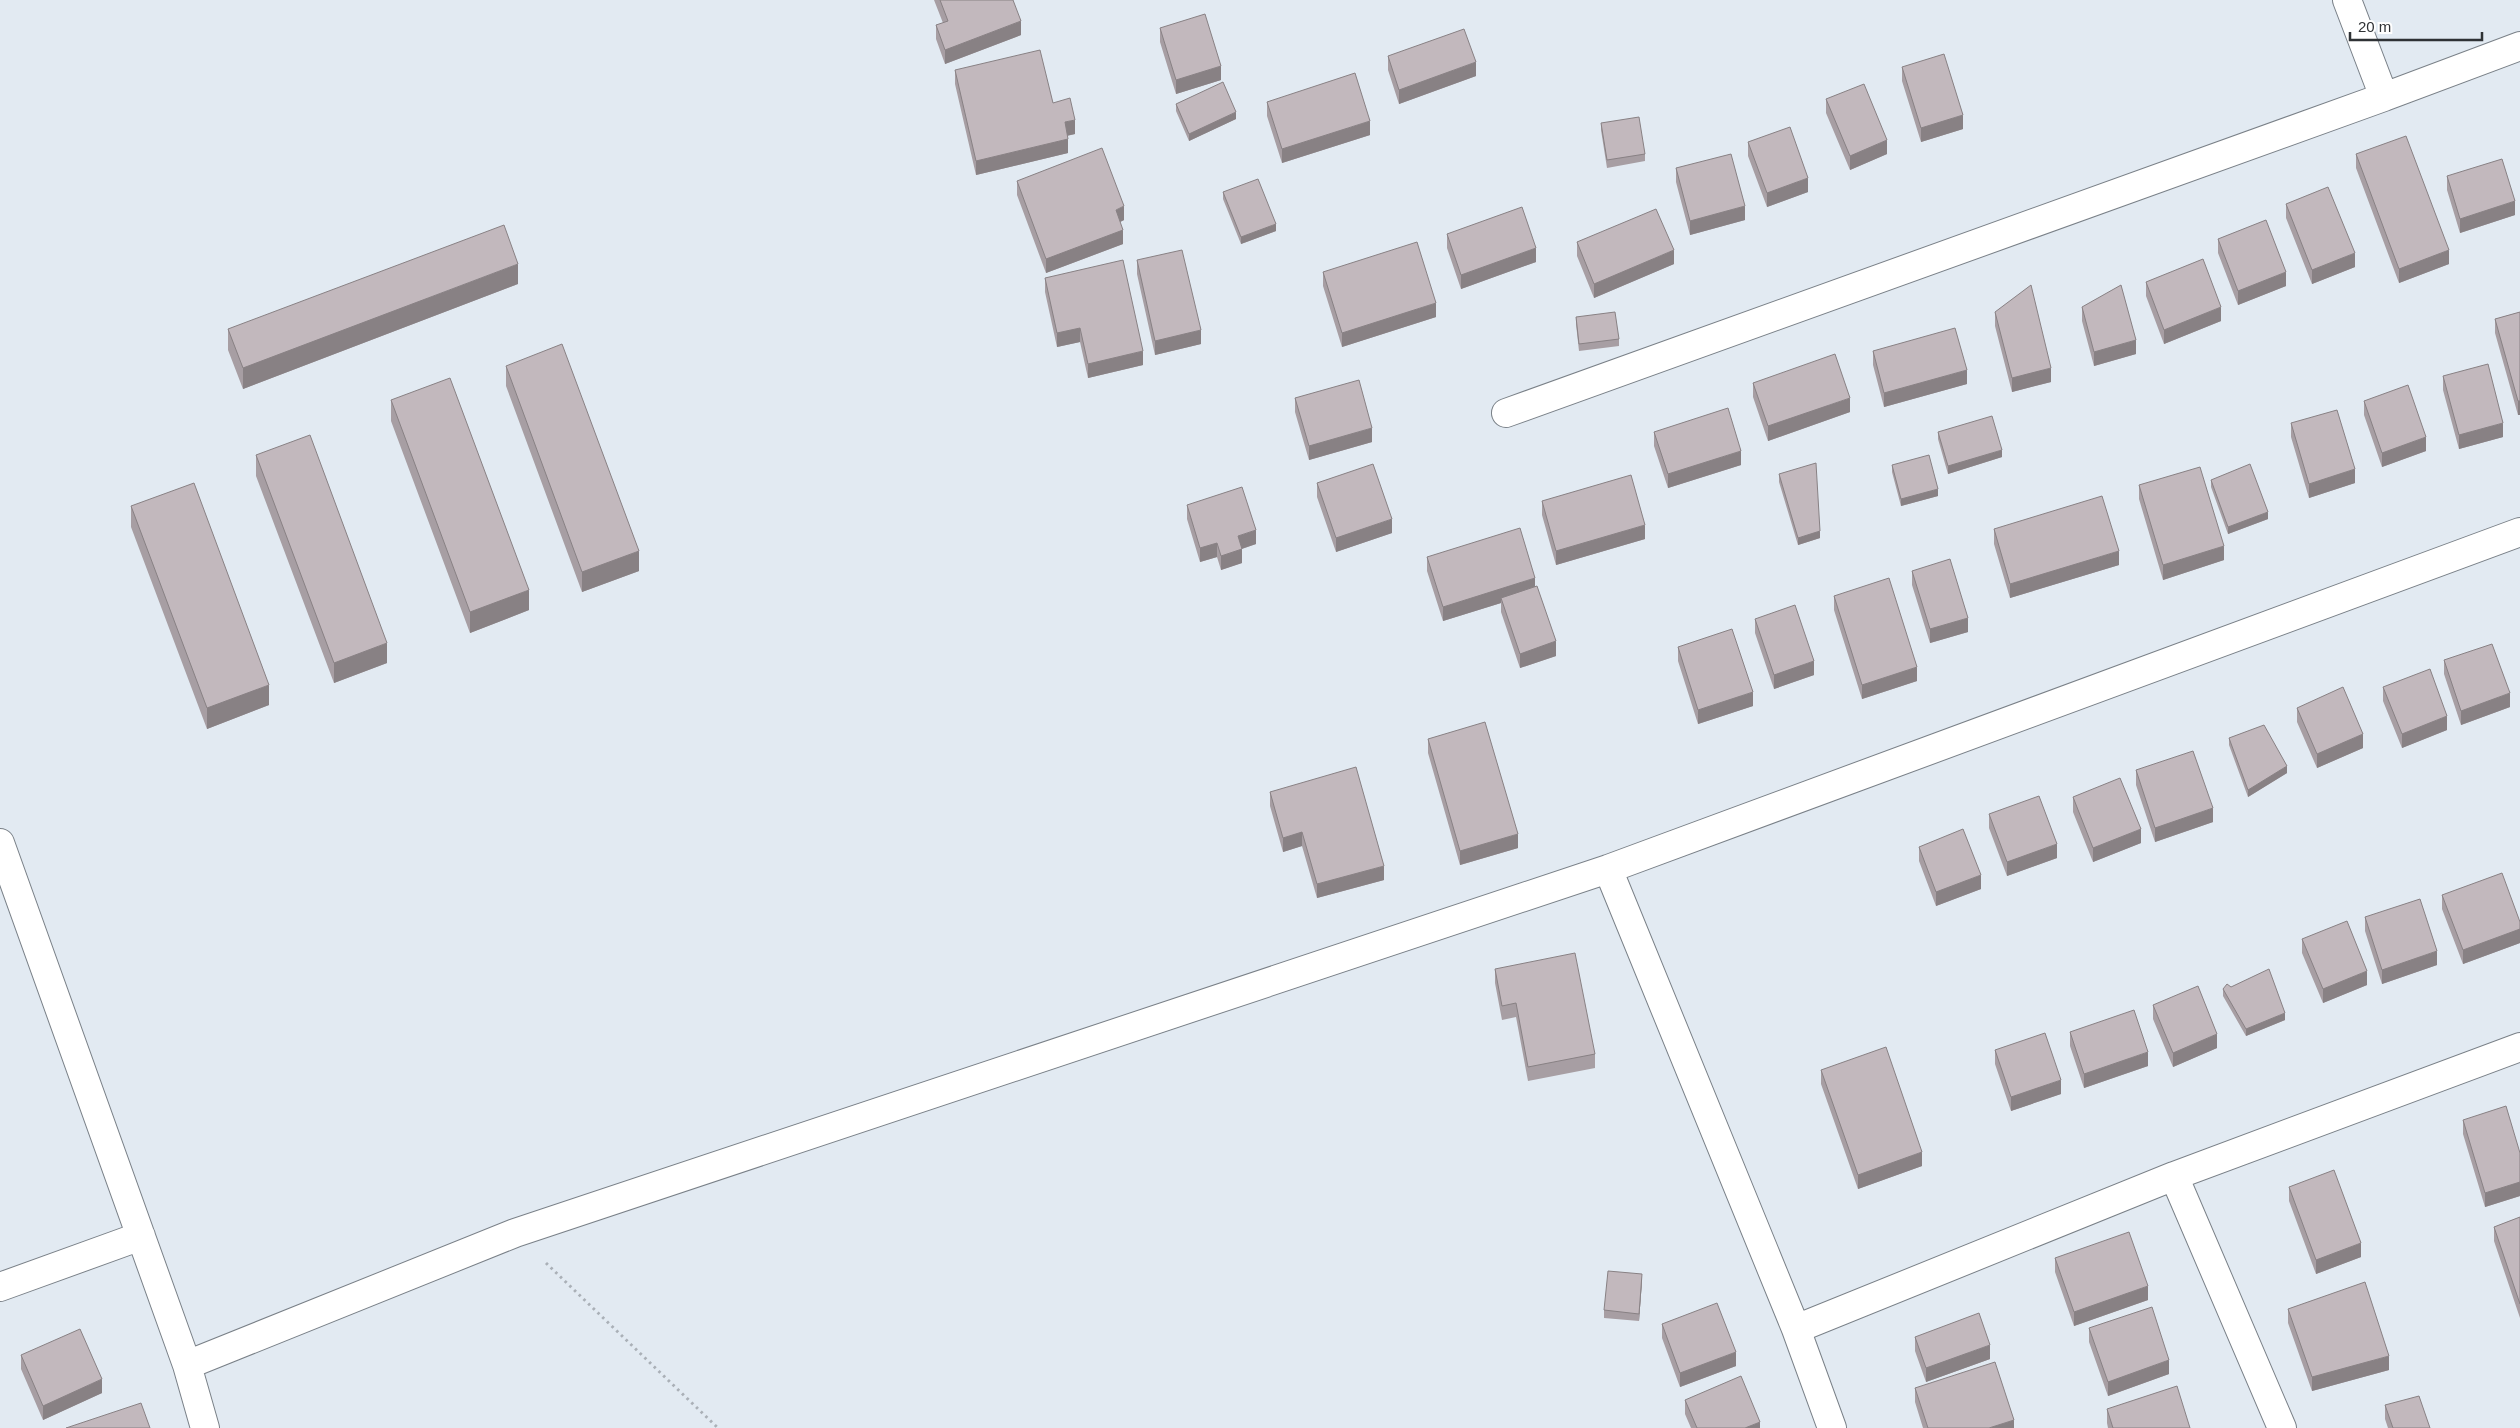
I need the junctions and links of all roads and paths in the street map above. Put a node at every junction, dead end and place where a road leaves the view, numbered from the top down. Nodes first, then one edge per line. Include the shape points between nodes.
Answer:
1 (2347, 0) edge
2 (2520, 46) edge
3 (2384, 97) junction
4 (1506, 413) dead end
5 (2520, 532) edge
6 (0, 843) edge
7 (1608, 869) junction
8 (2520, 1047) edge
9 (2174, 1176) junction
10 (515, 1233) junction
11 (141, 1236) junction
12 (0, 1286) edge
13 (1796, 1329) junction
14 (187, 1365) junction
15 (206, 1428) edge
16 (718, 1428) edge
17 (1832, 1428) edge
18 (2282, 1428) edge

1 - 3 street
2 - 3 street
3 - 4 street
5 - 7 street
6 - 11 street
7 - 10 street
7 - 13 street
8 - 9 street
9 - 13 street
9 - 18 street
10 - 14 street
10 - 16 path
11 - 12 street
11 - 14 street
13 - 17 street
14 - 15 street

